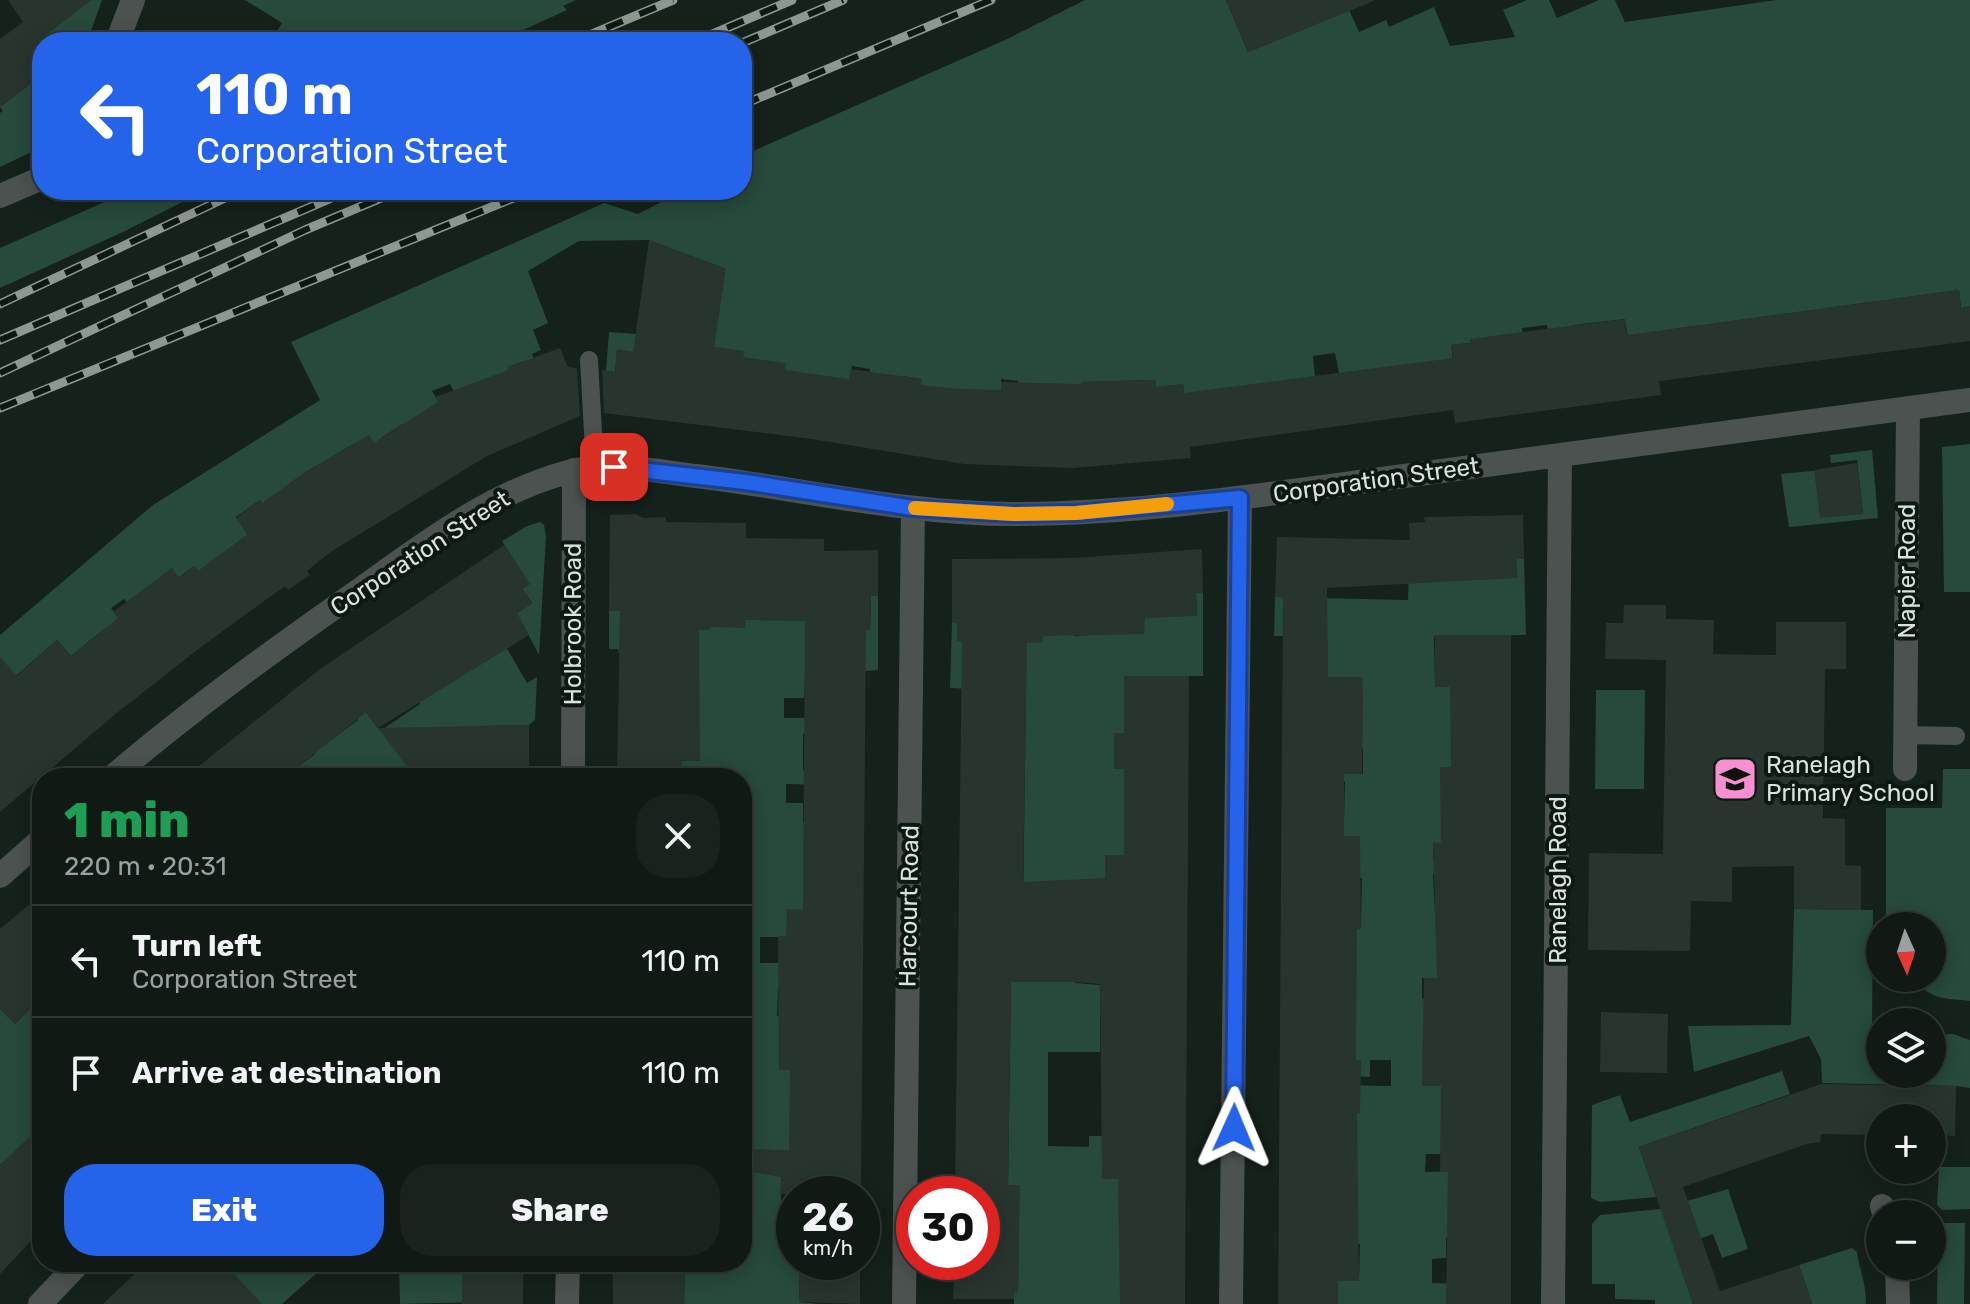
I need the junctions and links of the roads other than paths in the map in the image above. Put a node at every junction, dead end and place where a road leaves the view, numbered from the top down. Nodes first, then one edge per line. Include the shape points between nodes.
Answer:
1 (133, 0) edge
2 (121, 32) edge
3 (32, 182) edge
4 (0, 196) edge
5 (589, 360) dead end
6 (1970, 400) edge
7 (1908, 408) junction
8 (1560, 455) junction
9 (585, 470) junction
10 (1240, 498) junction
11 (913, 508) junction
12 (1906, 735) junction
13 (1956, 736) dead end
14 (124, 768) edge
15 (573, 768) edge
16 (1905, 769) dead end
17 (32, 848) edge
18 (0, 876) edge
19 (70, 1272) edge
20 (568, 1272) edge
21 (1897, 1280) edge
22 (40, 1304) edge
23 (567, 1304) edge
24 (904, 1304) edge
25 (1231, 1304) edge
26 (1553, 1304) edge
27 (1898, 1304) edge

1 - 2 street
3 - 4 street
5 - 9 lane
6 - 7 street, Corporation Street
7 - 8 street, Corporation Street
7 - 12 street, Napier Road
8 - 10 street, Corporation Street
8 - 26 street, Ranelagh Road
9 - 11 street, Corporation Street via 614,467 745,482
9 - 14 street, Corporation Street via 520,487 440,534 270,652
9 - 15 street, Holbrook Road
10 - 11 street, Corporation Street via 1076,513
10 - 25 street
11 - 24 street, Harcourt Road
12 - 13 lane
12 - 16 street, Napier Road
17 - 18 street
19 - 22 street
20 - 23 street
21 - 27 street

